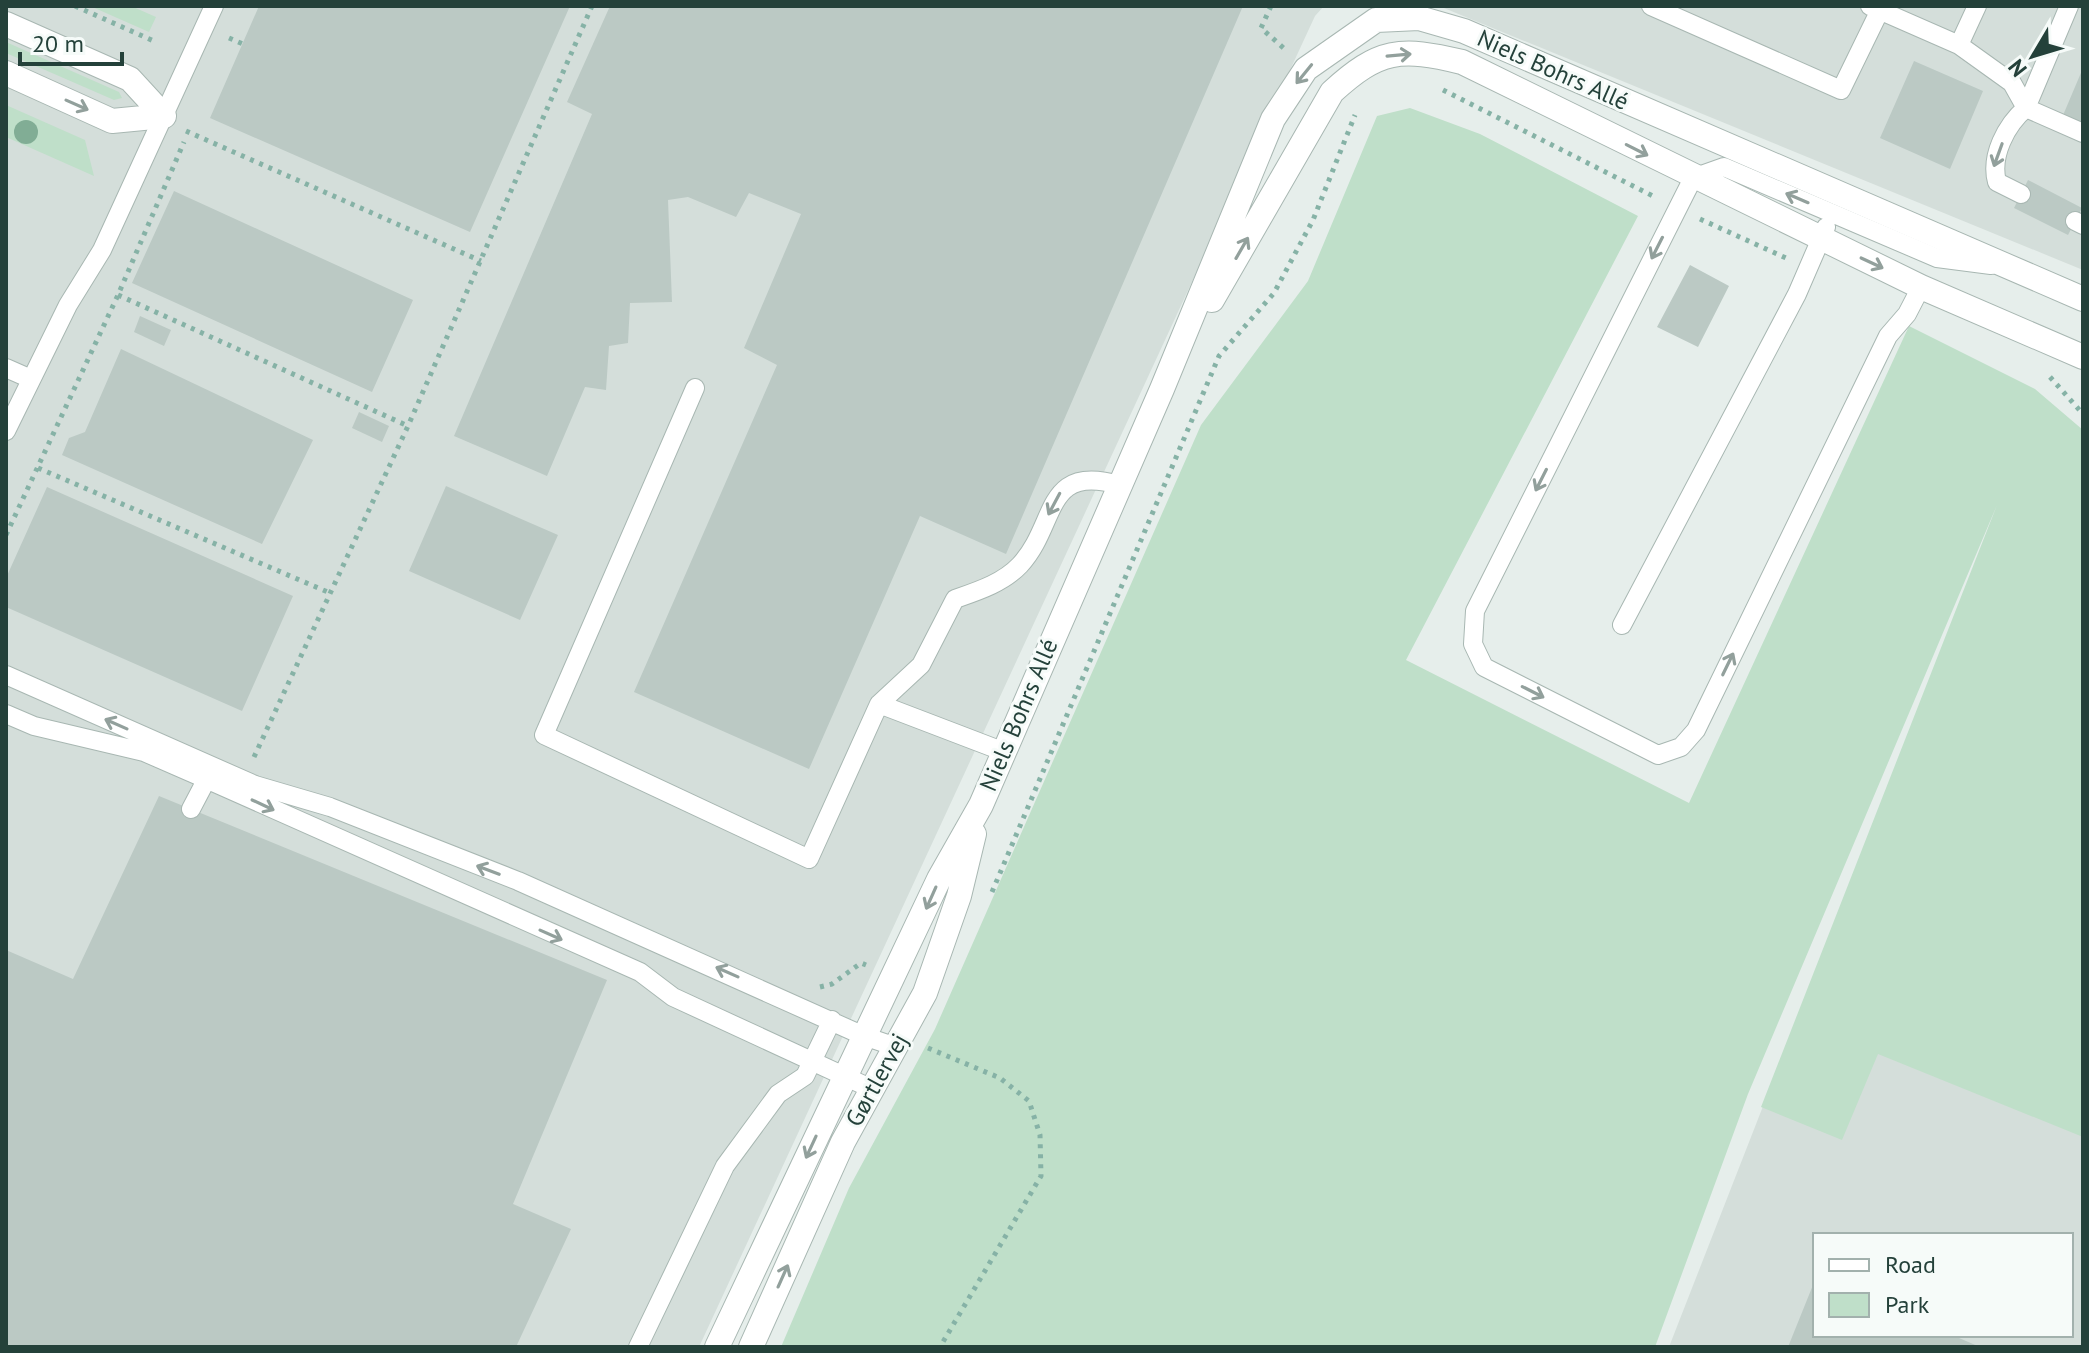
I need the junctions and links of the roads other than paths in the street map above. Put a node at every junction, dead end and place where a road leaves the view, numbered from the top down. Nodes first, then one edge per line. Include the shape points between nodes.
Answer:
1 (214, 6) edge
2 (1651, 6) edge
3 (1977, 6) edge
4 (2069, 6) edge
5 (1875, 8) edge
6 (6, 24) edge
7 (1959, 45) junction
8 (6, 73) edge
9 (2026, 108) junction
10 (164, 116) junction
11 (2083, 133) edge
12 (1693, 178) junction
13 (2021, 194) dead end
14 (1831, 213) junction
15 (1821, 240) junction
16 (2002, 266) junction
17 (2083, 284) edge
18 (2056, 285) junction
19 (1921, 287) junction
20 (2083, 299) edge
21 (2083, 357) edge
22 (6, 368) edge
23 (31, 379) junction
24 (695, 388) dead end
25 (1162, 389) junction
26 (6, 431) edge
27 (1119, 485) junction
28 (1622, 625) dead end
29 (6, 675) edge
30 (879, 704) junction
31 (6, 714) edge
32 (1002, 751) junction
33 (210, 773) junction
34 (981, 805) junction
35 (191, 809) dead end
36 (832, 1020) junction
37 (864, 1036) junction
38 (896, 1047) junction
39 (813, 1061) junction
40 (845, 1076) junction
41 (870, 1088) junction
42 (638, 1347) edge
43 (717, 1347) edge
44 (751, 1347) edge

1 - 10 lane
2 - 5 lane via 1841,90
3 - 7 lane
4 - 9 lane
5 - 7 lane
6 - 10 street via 130,79
7 - 9 lane via 2012,83
8 -> 10 street via 112,121
9 - 11 lane
9 -> 13 lane via 2013,119 1993,167 1997,182
10 - 23 lane via 102,250
14 -> 12 lane via 1724,167
12 - 15 street, Niels Bohrs Allé
12 -> 19 lane via 1475,611 1473,644 1484,667 1658,755 1681,747 1696,730 1888,336
25 -> 12 street, Niels Bohrs Allé via 1332,92 1360,66 1388,55 1425,53 1462,62
14 - 15 lane
14 - 16 lane via 1937,258
15 -> 19 street, Niels Bohrs Allé
15 - 28 lane
16 - 18 street, Niels Bohrs Allé
16 -> 25 street, Niels Bohrs Allé via 1464,31 1419,18 1376,20 1306,69 1273,119
17 - 18 lane
18 - 20 street, Niels Bohrs Allé
19 - 21 street, Niels Bohrs Allé
22 - 23 lane
23 - 26 lane
24 - 30 lane via 544,735 809,859
25 - 27 street, Niels Bohrs Allé
27 -> 30 lane via 1094,478 1067,484 1035,547 1018,568 993,585 955,599 921,665
27 - 32 street, Niels Bohrs Allé
33 -> 29 lane
30 - 32 lane
31 - 33 lane
32 - 34 street, Niels Bohrs Allé
33 - 35 lane
36 -> 33 lane via 518,881 330,807
33 -> 39 lane via 640,972 673,997
34 -> 37 street, Niels Bohrs Allé via 939,879
34 - 38 street, Gørtlervej via 959,896 925,993
36 - 37 lane
36 - 39 lane
37 - 38 lane
37 - 40 street, Gørtlervej
38 - 41 street, Gørtlervej
39 - 40 lane
39 - 42 lane via 805,1076 778,1094 725,1166
40 - 41 lane
40 -> 43 street, Gørtlervej
44 -> 41 street, Gørtlervej

